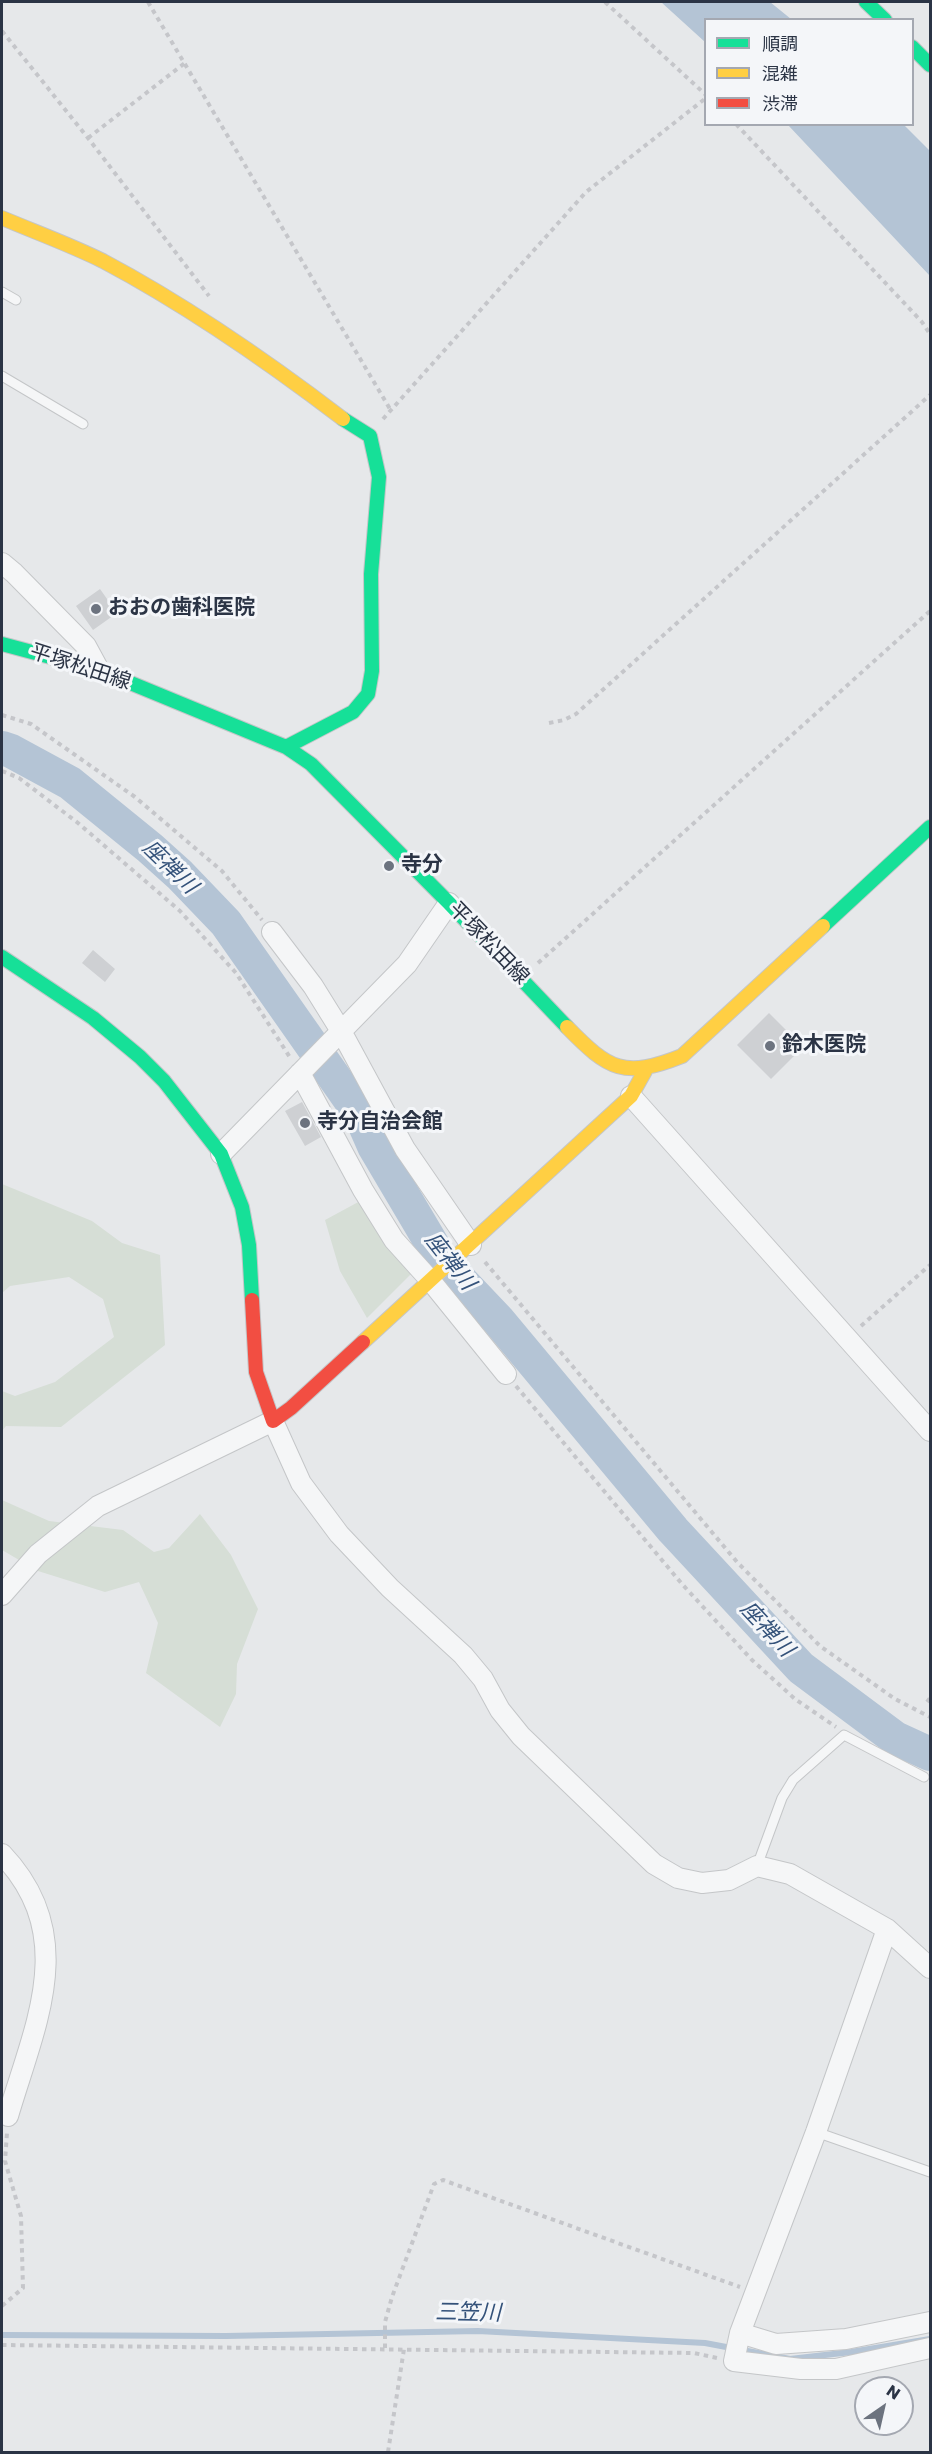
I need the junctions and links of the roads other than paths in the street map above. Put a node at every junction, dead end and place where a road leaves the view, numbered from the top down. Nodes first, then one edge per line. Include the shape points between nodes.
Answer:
1 (866, 2) edge
2 (883, 18) edge
3 (914, 49) edge
4 (930, 65) edge
5 (2, 218) edge
6 (2, 292) edge
7 (16, 300) dead end
8 (2, 376) edge
9 (83, 424) dead end
10 (2, 563) edge
11 (2, 644) edge
12 (99, 670) junction
13 (286, 747) junction
14 (930, 827) edge
15 (449, 903) junction
16 (272, 932) road end
17 (2, 957) edge
18 (339, 1033) junction
19 (645, 1071) junction
20 (300, 1073) junction
21 (631, 1096) junction
22 (221, 1154) junction
23 (471, 1245) junction
24 (430, 1280) junction
25 (506, 1374) road end
26 (273, 1421) junction
27 (930, 1431) edge
28 (2, 1595) edge
29 (924, 1777) dead end
30 (2, 1854) edge
31 (757, 1866) junction
32 (887, 1929) junction
33 (930, 1968) edge
34 (8, 2116) road end
35 (816, 2132) junction
36 (930, 2172) edge
37 (930, 2322) edge
38 (740, 2333) junction
39 (930, 2348) edge

1 - 2 street
3 - 4 street
5 - 13 street via 102,261 210,323 370,436 379,477 371,574 372,671 368,694 353,712
6 - 7 lane
8 - 9 lane
10 - 12 street via 86,646
11 - 12 street, 平塚松田線
12 - 13 street, 平塚松田線
13 - 15 street, 平塚松田線 via 311,764
14 - 19 street via 682,1056
15 - 18 street via 406,964
15 - 19 street, 平塚松田線 via 594,1055 619,1068
16 - 18 street via 313,987
17 - 22 street via 93,1018 140,1057 164,1081
18 - 20 street
18 - 23 street via 405,1149
19 - 21 street
20 - 22 street
20 - 24 street via 393,1240
21 - 23 street
21 - 27 street
22 - 26 street via 242,1207 249,1245 256,1372
23 - 24 street
24 - 25 street
24 - 26 street
26 - 28 street via 98,1506 38,1554
26 - 31 street via 301,1484 339,1534 390,1588 463,1655 521,1736 654,1864 678,1878 702,1883 729,1880
29 - 31 lane via 844,1735 794,1780 782,1798
30 - 34 street via 33,1898 47,1946 45,1992
31 - 32 street via 790,1874
32 - 33 street
32 - 35 street
35 - 36 lane
35 - 38 street
37 - 38 street via 846,2339 776,2344
38 - 39 street via 734,2361 801,2369 836,2369

